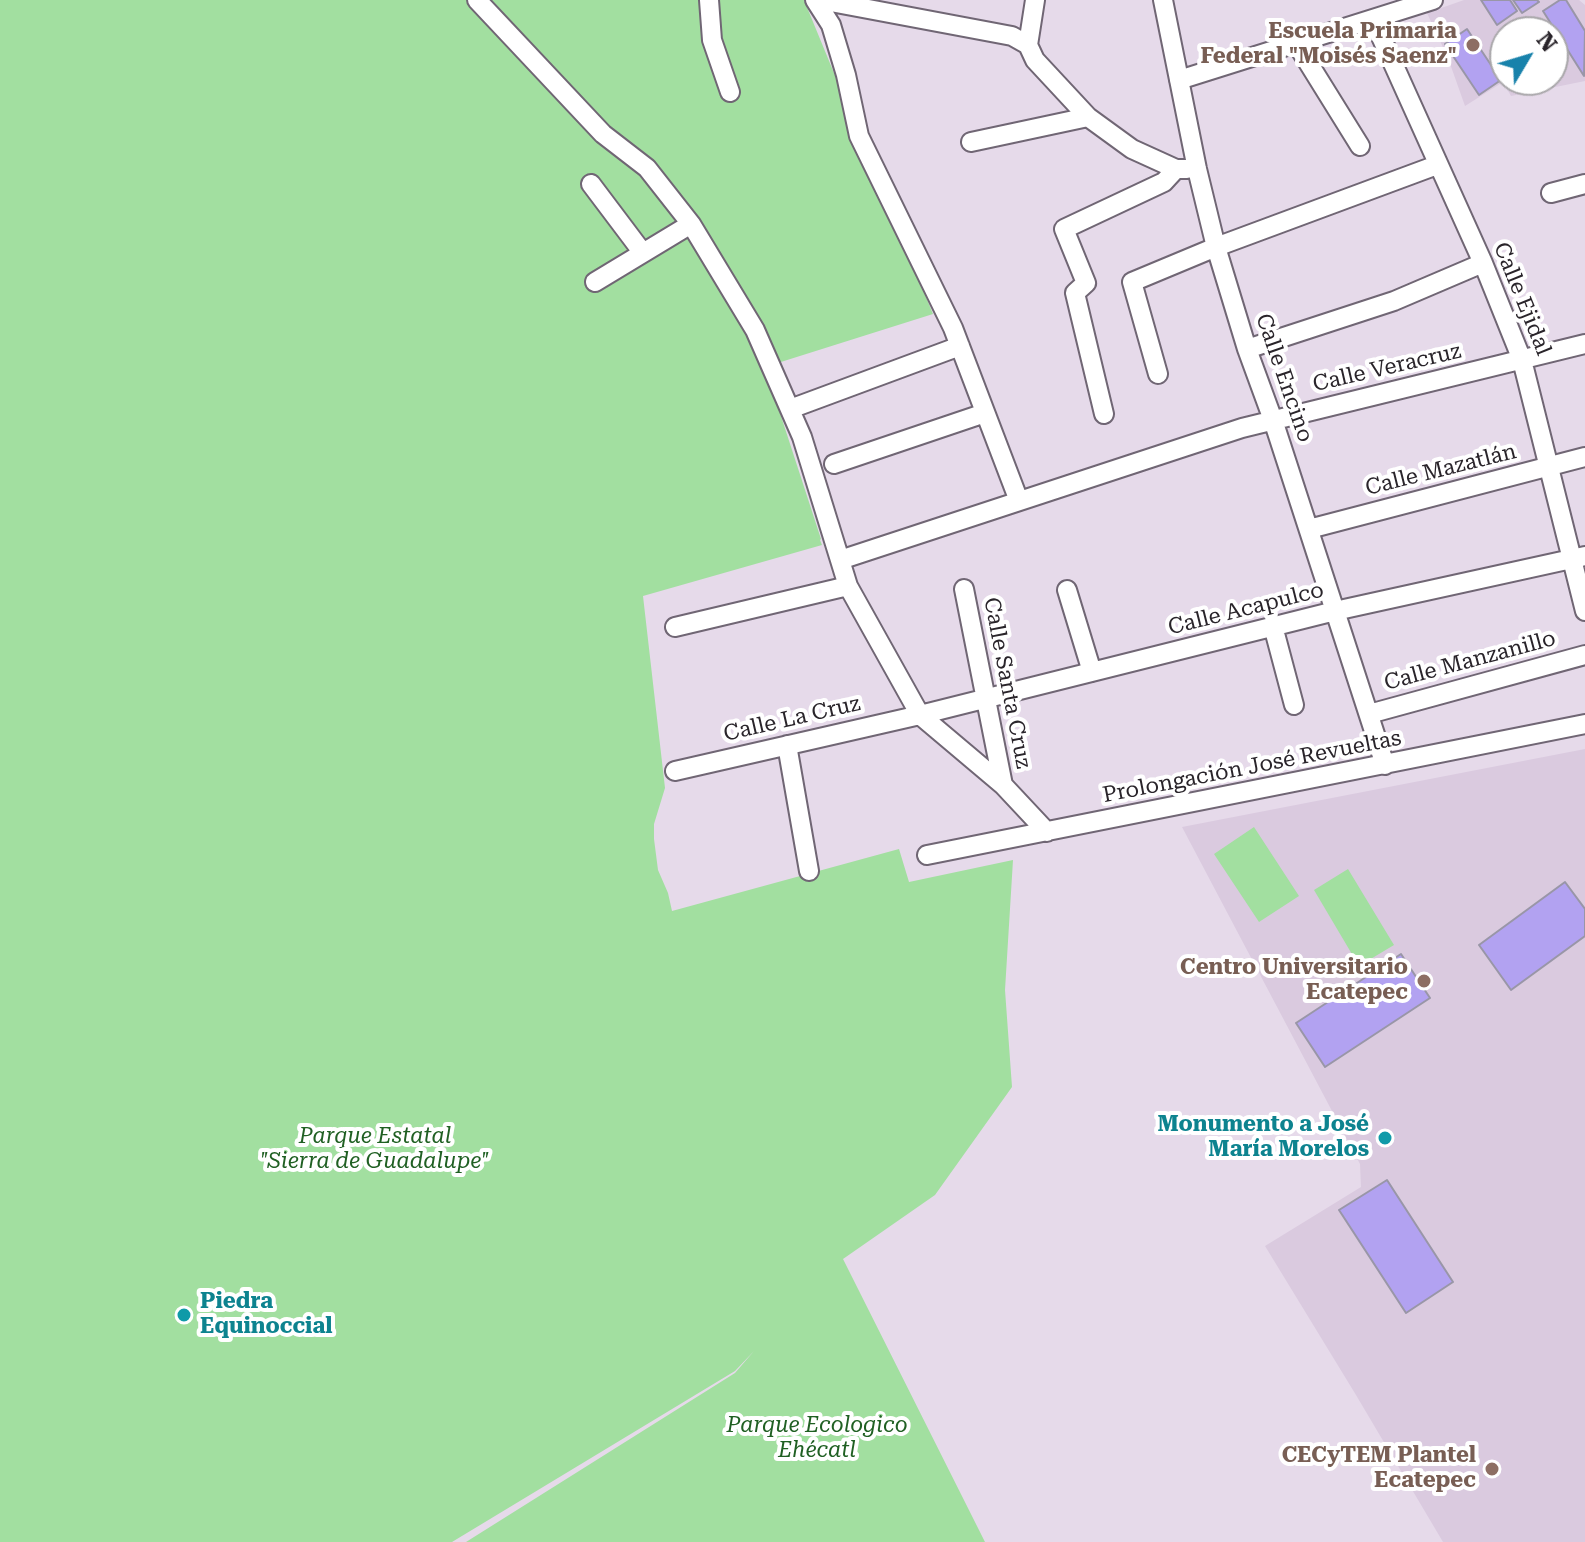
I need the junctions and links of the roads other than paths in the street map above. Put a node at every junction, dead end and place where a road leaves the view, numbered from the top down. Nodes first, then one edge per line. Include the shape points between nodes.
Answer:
1 (477, 0) edge
2 (709, 0) edge
3 (817, 0) edge
4 (1035, 0) edge
5 (1163, 0) edge
6 (1422, 2) edge
7 (1373, 19) junction
8 (1296, 43) junction
9 (1028, 45) junction
10 (1179, 80) junction
11 (730, 92) dead end
12 (1088, 117) junction
13 (971, 142) dead end
14 (1360, 146) dead end
15 (1437, 165) junction
16 (1176, 169) junction
17 (1197, 169) junction
18 (591, 184) dead end
19 (1585, 184) edge
20 (1551, 193) dead end
21 (691, 224) junction
22 (1216, 247) junction
23 (643, 253) junction
24 (1483, 263) junction
25 (595, 282) dead end
26 (1585, 344) edge
27 (960, 346) junction
28 (1247, 349) junction
29 (1522, 360) junction
30 (1158, 374) dead end
31 (790, 409) junction
32 (985, 413) junction
33 (1104, 414) dead end
34 (1273, 420) junction
35 (1585, 457) edge
36 (834, 464) dead end
37 (1549, 467) junction
38 (1019, 501) junction
39 (1309, 529) junction
40 (1578, 558) edge
41 (840, 560) junction
42 (848, 586) junction
43 (964, 589) dead end
44 (1067, 590) dead end
45 (1335, 611) junction
46 (1585, 611) edge
47 (1273, 626) junction
48 (675, 627) dead end
49 (1585, 655) edge
50 (1092, 672) junction
51 (985, 698) junction
52 (1294, 705) dead end
53 (1369, 714) junction
54 (920, 715) junction
55 (1585, 724) edge
56 (787, 745) junction
57 (1385, 765) junction
58 (675, 771) dead end
59 (1003, 785) junction
60 (1047, 832) junction
61 (927, 855) dead end
62 (809, 871) dead end

1 - 21 street via 603,134 647,168
2 - 11 street via 712,40
3 - 9 street via 1012,36
3 - 27 street via 831,25 859,136
4 - 9 street
5 - 10 street, Calle Encino
6 - 7 street
7 - 8 street
7 - 15 street, Calle Ejidal
8 - 10 street
8 - 14 street
9 - 12 street via 1035,60
10 - 17 street, Calle Encino
12 - 13 street
12 - 16 street via 1132,149
15 - 22 street
15 - 24 street, Calle Ejidal
16 - 17 street
16 - 33 street via 1164,182 1064,229 1086,283 1075,293
17 - 22 street, Calle Encino
18 - 23 street
19 - 20 street
21 - 23 street
21 - 31 street via 755,330
22 - 28 street, Calle Encino
22 - 30 street via 1132,282
23 - 25 street
24 - 28 street via 1394,301
24 - 29 street, Calle Ejidal
26 - 29 street, Calle Veracruz
27 - 31 street
27 - 32 street
28 - 34 street, Calle Encino
29 - 34 street, Calle Veracruz
29 - 37 street, Calle Ejidal
31 - 41 street
32 - 36 street
32 - 38 street
34 - 38 street, Calle Veracruz
34 - 39 street, Calle Encino
35 - 37 street, Calle Mazatlán
37 - 39 street, Calle Mazatlán
37 - 40 street, Calle Ejidal
38 - 41 street, Calle Veracruz
39 - 45 street, Calle Encino
40 - 45 street, Calle Acapulco
40 - 46 street, Calle Ejidal
41 - 42 street
42 - 48 street
42 - 54 street
43 - 51 street, Calle Santa Cruz
44 - 50 street
45 - 47 street, Calle Acapulco
45 - 53 street, Calle Encino
47 - 50 street, Calle Acapulco
47 - 52 street
49 - 53 street, Calle Manzanillo
50 - 51 street, Calle Acapulco
51 - 54 street, Calle Acapulco
51 - 59 street, Calle Santa Cruz
53 - 57 street, Calle Encino
54 - 56 street, Calle La Cruz
54 - 59 street
55 - 57 street, Prolongación José Revueltas
56 - 58 street, Calle La Cruz
56 - 62 street
57 - 60 street, Prolongación José Revueltas
59 - 60 street
60 - 61 street, Prolongación José Revueltas

